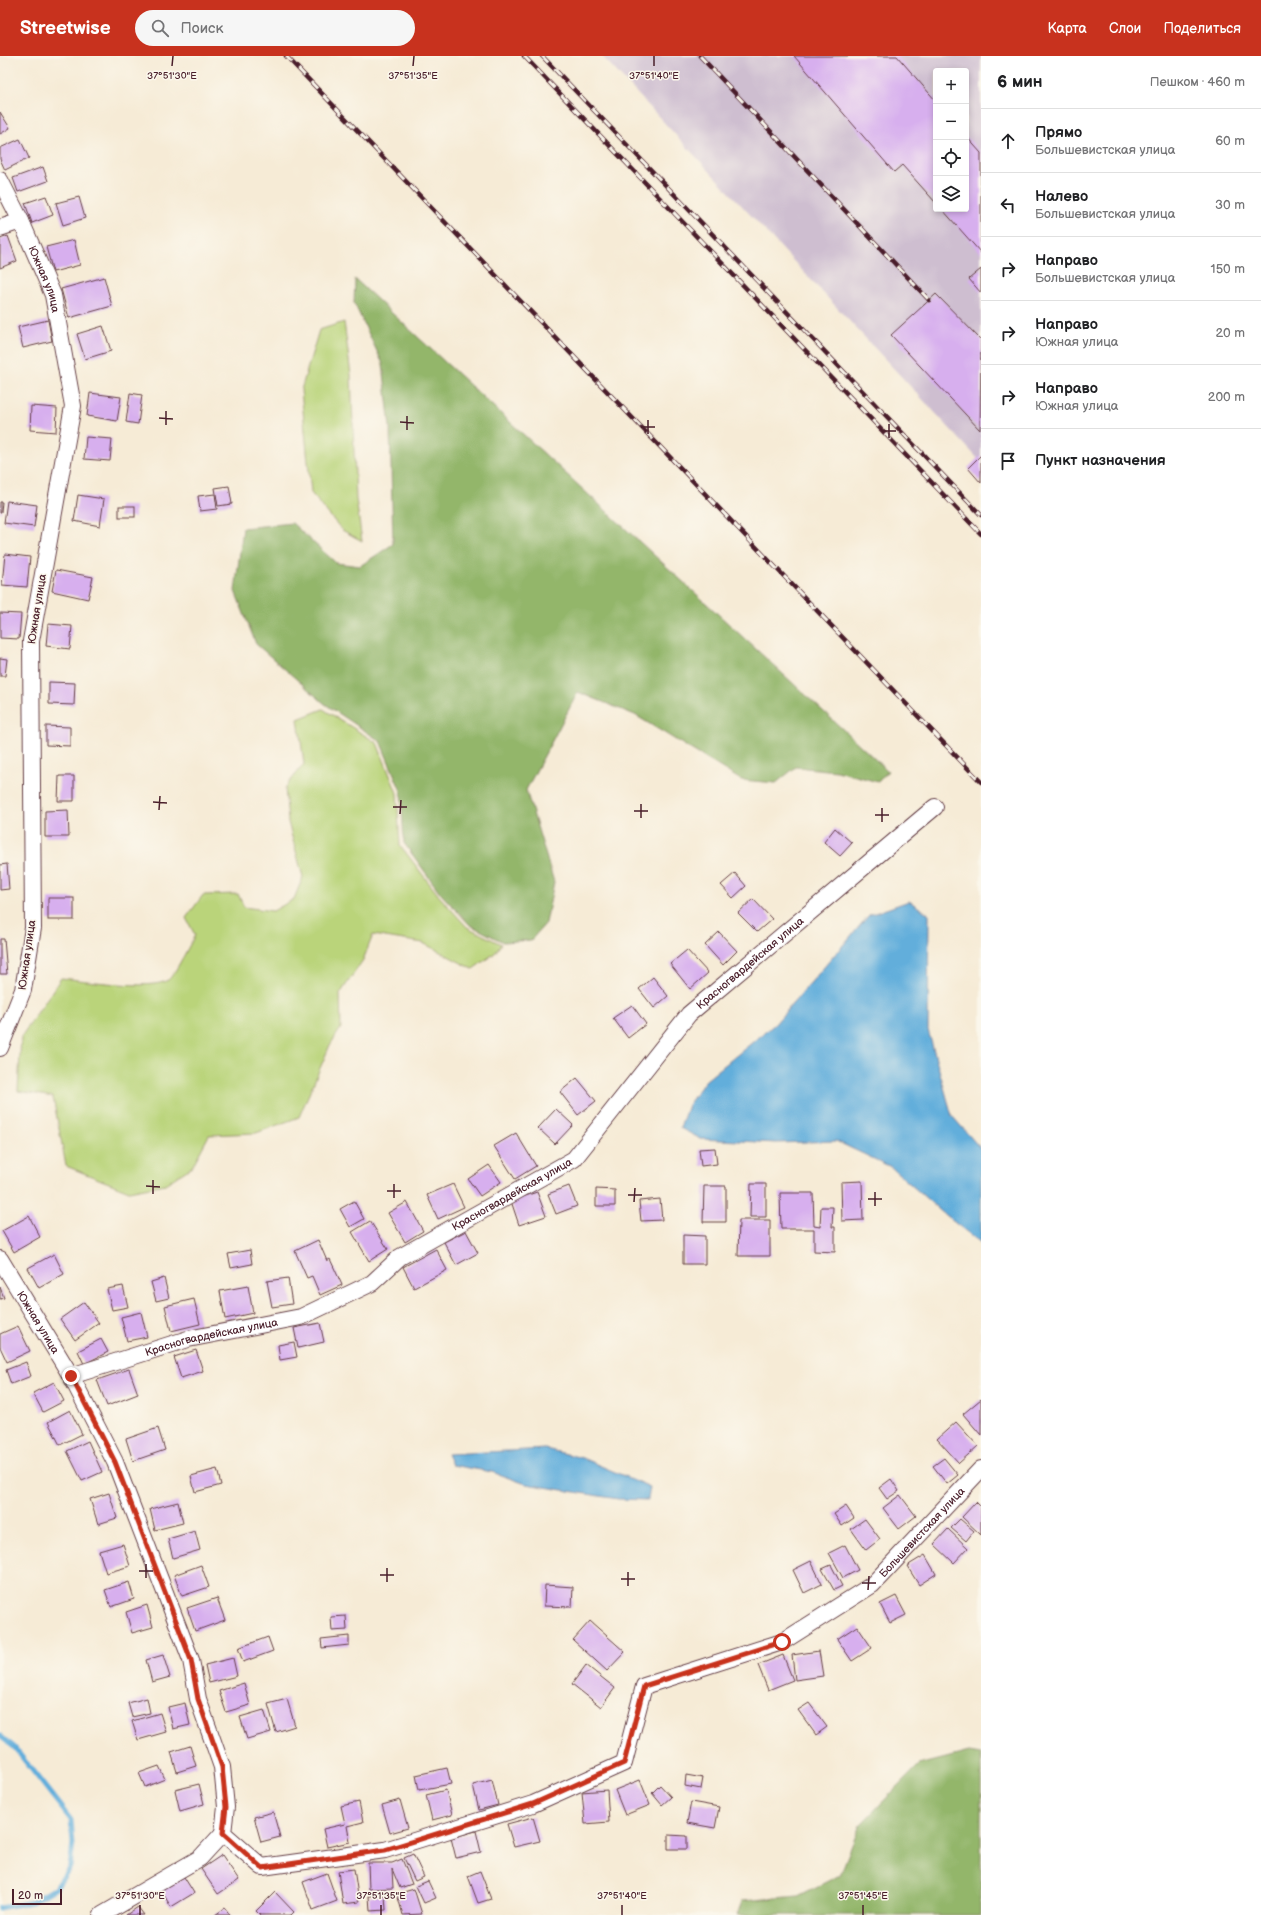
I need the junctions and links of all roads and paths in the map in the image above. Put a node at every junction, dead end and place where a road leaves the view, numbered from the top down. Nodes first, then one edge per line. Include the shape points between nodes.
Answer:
1 (0, 180) edge
2 (20, 221) junction
3 (0, 228) edge
4 (935, 807) dead end
5 (0, 1048) edge
6 (0, 1259) edge
7 (71, 1376) junction
8 (981, 1469) edge
9 (223, 1833) junction
10 (102, 1915) edge

1 - 2 street, Южная улица
2 - 3 street
2 - 5 street, Южная улица via 53,295 73,406 31,642 33,928 23,990
4 - 7 street, Красногвардейская улица via 689,1014 574,1159 400,1257 372,1283 301,1317 188,1339
6 - 7 street, Южная улица
7 - 9 street, Южная улица via 115,1462 191,1660 198,1699 222,1767 226,1807
8 - 9 street, Большевистская улица via 872,1585 782,1642 644,1686 624,1763 533,1804 385,1850 262,1868
9 - 10 street via 200,1858

